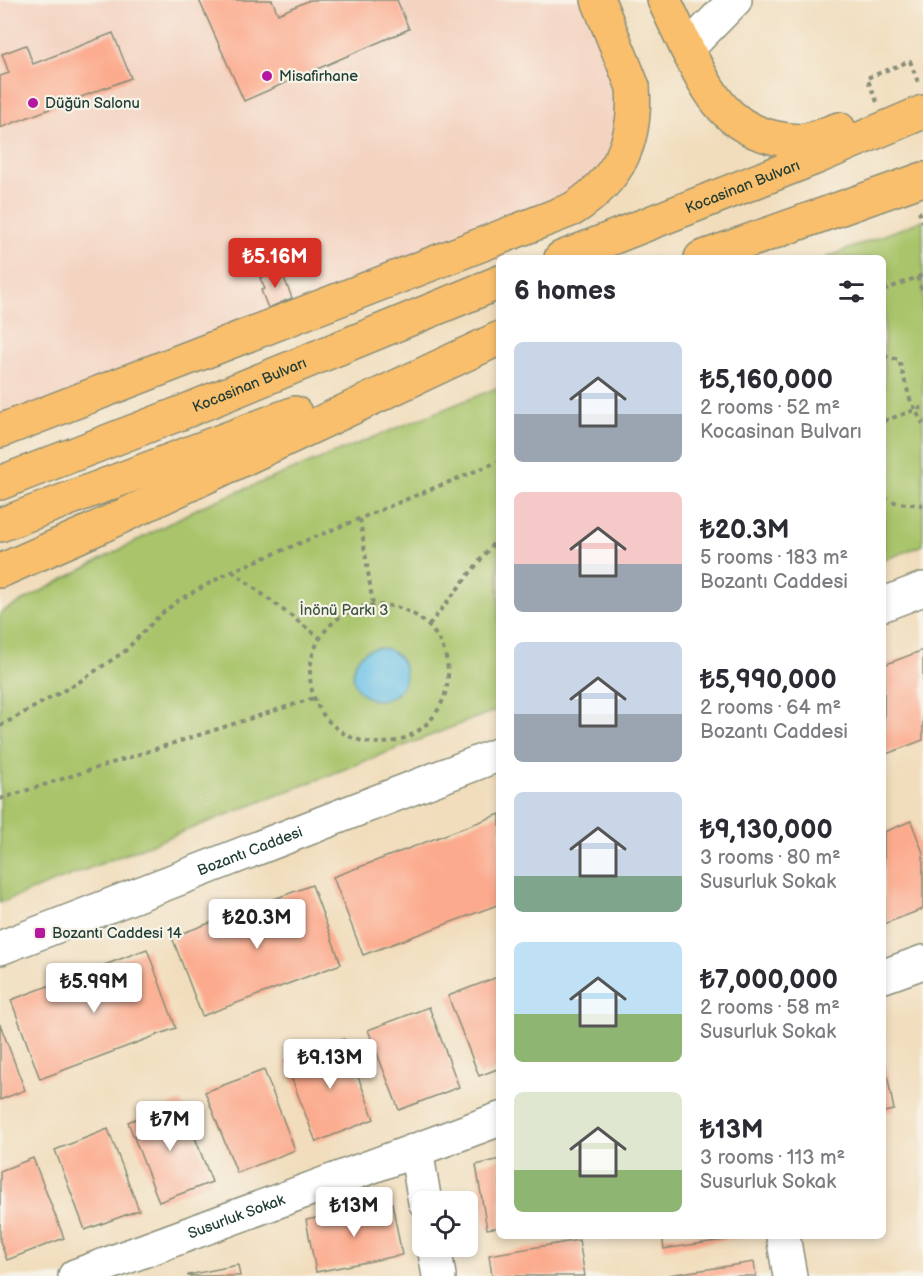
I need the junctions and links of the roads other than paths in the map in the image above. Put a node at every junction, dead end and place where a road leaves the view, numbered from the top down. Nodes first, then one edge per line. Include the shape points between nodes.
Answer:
1 (598, 0) edge
2 (664, 0) edge
3 (735, 0) edge
4 (687, 49) junction
5 (923, 99) edge
6 (923, 112) edge
7 (923, 179) edge
8 (569, 255) edge
9 (709, 255) edge
10 (496, 283) edge
11 (496, 283) edge
12 (496, 339) edge
13 (496, 339) edge
14 (0, 431) edge
15 (0, 483) edge
16 (0, 525) edge
17 (0, 571) edge
18 (923, 589) edge
19 (886, 603) edge
20 (496, 756) edge
21 (0, 948) edge
22 (923, 962) edge
23 (886, 975) edge
24 (496, 1120) edge
25 (416, 1150) junction
26 (423, 1191) edge
27 (784, 1239) edge
28 (436, 1257) edge
29 (107, 1270) edge
30 (75, 1276) edge
31 (439, 1276) edge
32 (790, 1276) edge

1 - 14 main road via 633,87 633,122 614,172 573,209
2 - 4 main road
3 - 4 street
4 - 5 main road via 720,107 743,125 768,137 806,141
6 - 8 main road, Kocasinan Bulvarı
7 - 9 main road
10 - 14 main road
11 - 15 main road, Kocasinan Bulvarı
12 - 16 main road
13 - 17 main road
18 - 19 street
20 - 21 street, Bozantı Caddesi
22 - 23 street
24 - 25 street, Susurluk Sokak
25 - 26 street
25 - 29 street, Susurluk Sokak
27 - 32 street
28 - 31 street
29 - 30 street, Susurluk Sokak

